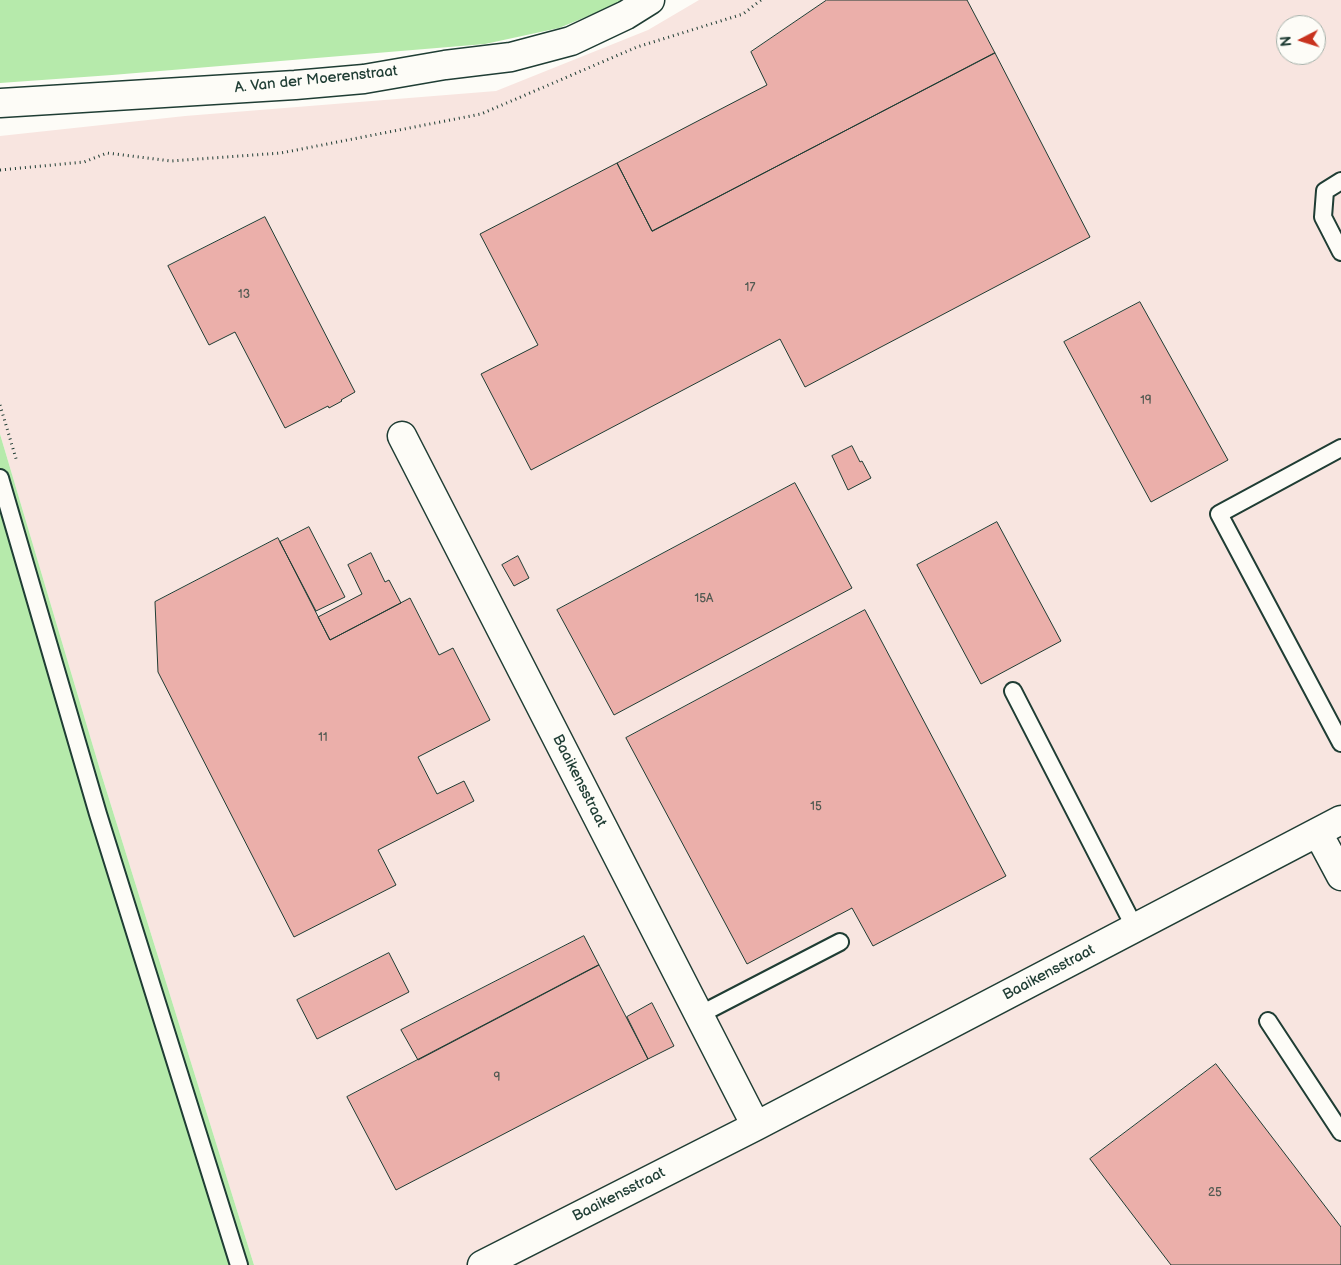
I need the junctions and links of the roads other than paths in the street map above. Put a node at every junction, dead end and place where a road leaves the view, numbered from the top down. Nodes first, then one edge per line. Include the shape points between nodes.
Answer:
1 (650, 0) edge
2 (0, 103) edge
3 (1341, 181) edge
4 (1341, 252) edge
5 (402, 436) dead end
6 (1341, 448) edge
7 (0, 478) edge
8 (1013, 691) dead end
9 (1341, 743) edge
10 (1330, 827) edge
11 (1341, 876) edge
12 (1135, 928) junction
13 (840, 942) dead end
14 (699, 1015) junction
15 (1268, 1021) dead end
16 (756, 1126) junction
17 (1341, 1132) edge
18 (239, 1265) edge
19 (482, 1265) edge

1 - 2 street, A. Van der Moerenstraat via 626,15 571,40 511,57 295,85
3 - 4 lane via 1325,191 1323,217
5 - 14 street, Baaikensstraat
6 - 9 lane via 1219,514
7 - 18 lane via 98,814
8 - 12 lane
10 - 11 street
10 - 12 street, Baaikensstraat
12 - 16 street, Baaikensstraat
13 - 14 lane
14 - 16 street, Baaikensstraat
15 - 17 lane
16 - 19 street, Baaikensstraat

